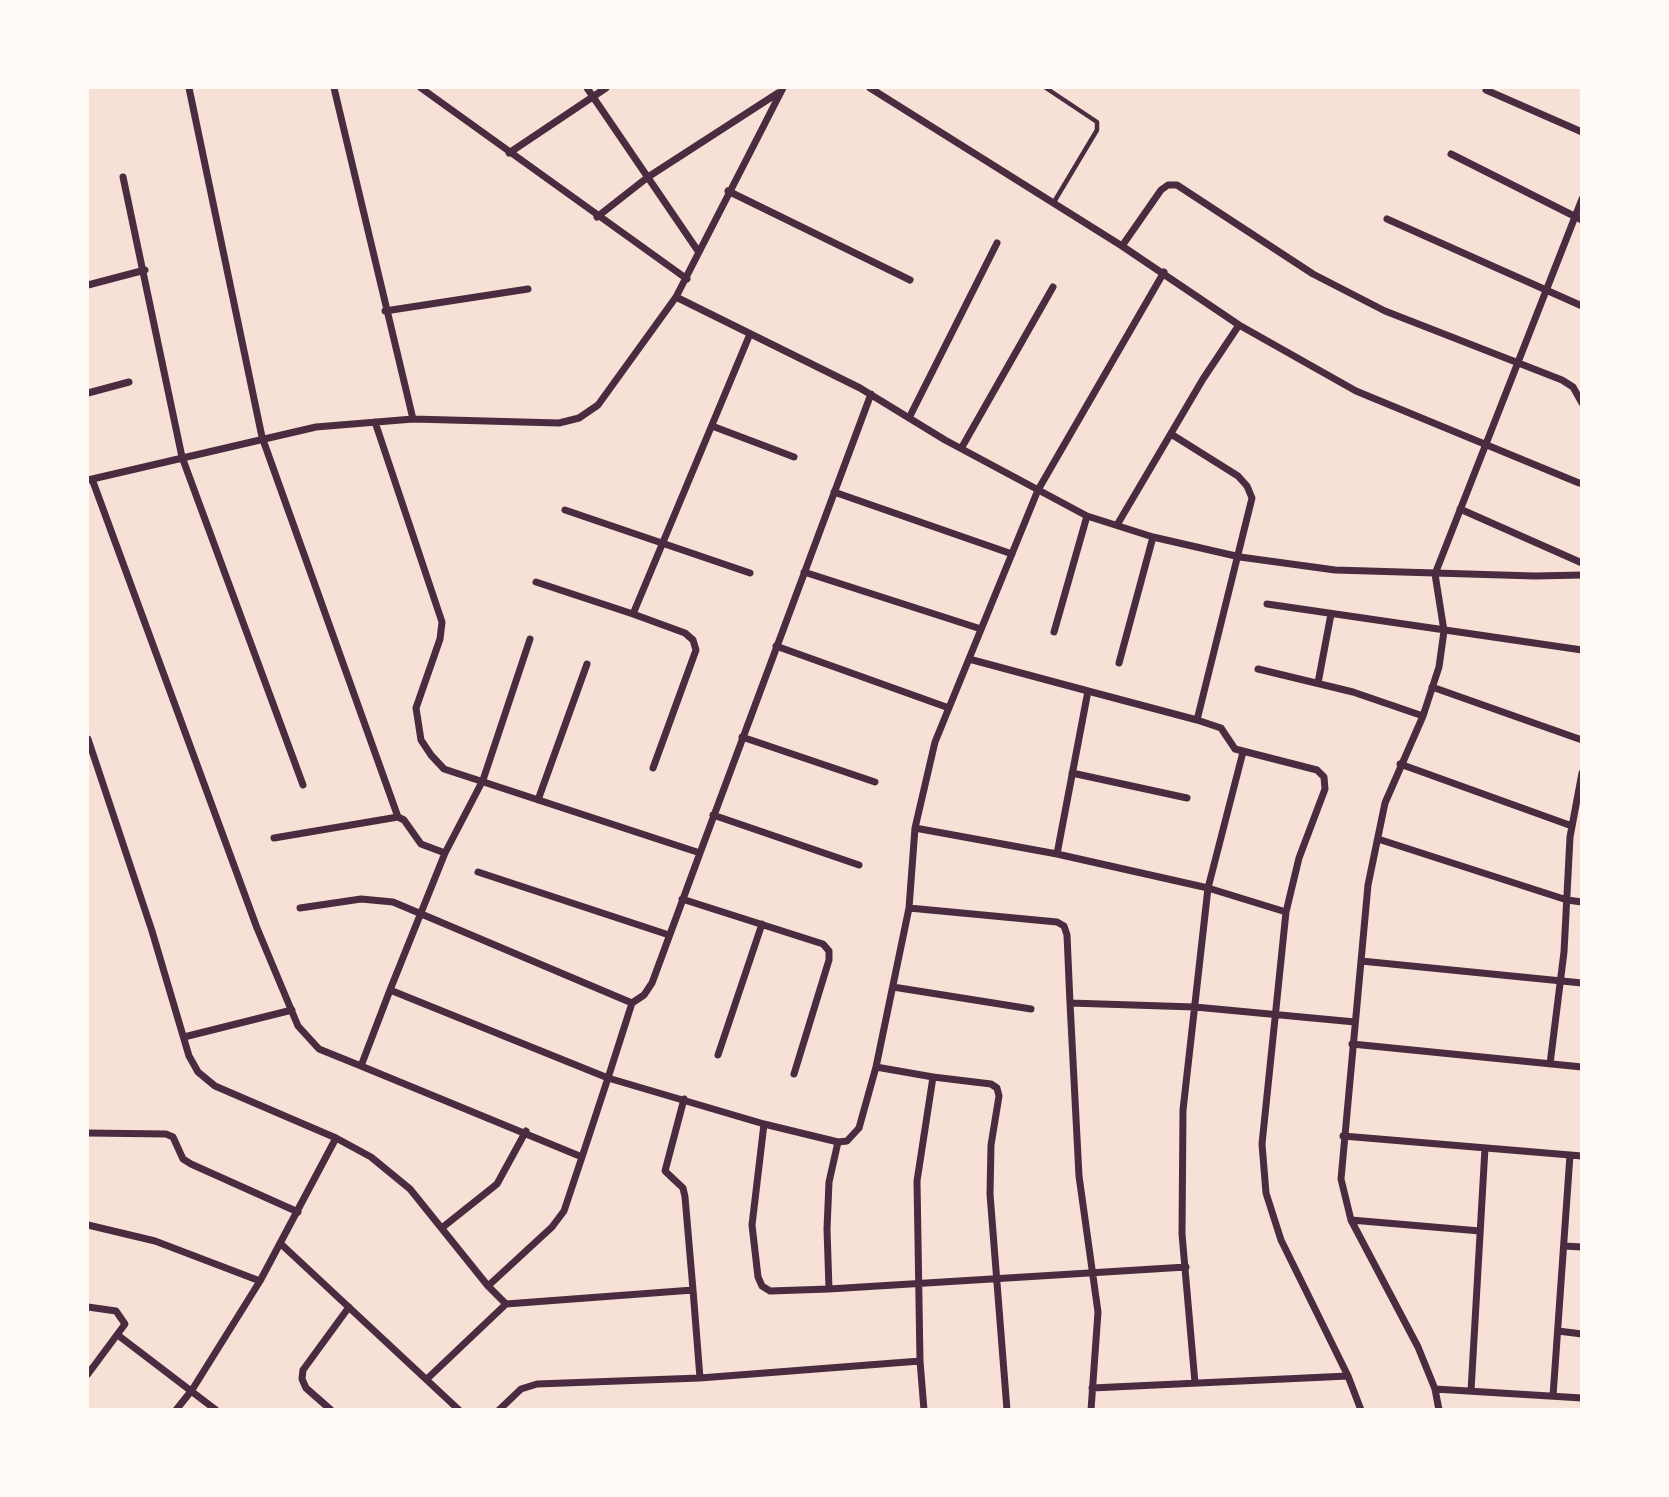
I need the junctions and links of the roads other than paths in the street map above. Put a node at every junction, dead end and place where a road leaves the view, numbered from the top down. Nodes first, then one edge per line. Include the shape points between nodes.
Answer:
1 (189, 88) edge
2 (334, 88) edge
3 (421, 88) edge
4 (587, 88) edge
5 (606, 88) edge
6 (870, 88) edge
7 (1046, 88) edge
8 (782, 90) edge
9 (1486, 90) dead end
10 (593, 96) junction
11 (1581, 132) edge
12 (509, 153) junction
13 (1451, 154) dead end
14 (123, 177) dead end
15 (648, 177) junction
16 (728, 191) junction
17 (1581, 199) edge
18 (1053, 203) junction
19 (597, 217) junction
20 (1578, 218) edge
21 (1387, 219) dead end
22 (998, 243) dead end
23 (1122, 246) junction
24 (698, 251) junction
25 (145, 270) junction
26 (1164, 272) junction
27 (687, 279) junction
28 (910, 280) dead end
29 (88, 285) edge
30 (1053, 286) dead end
31 (1546, 288) junction
32 (528, 289) dead end
33 (676, 297) junction
34 (1581, 306) edge
35 (385, 310) junction
36 (1239, 325) junction
37 (750, 334) junction
38 (1518, 361) junction
39 (130, 382) dead end
40 (88, 393) edge
41 (871, 394) junction
42 (1581, 403) edge
43 (909, 418) junction
44 (412, 419) junction
45 (376, 422) junction
46 (712, 426) junction
47 (1171, 434) junction
48 (262, 437) junction
49 (1486, 444) junction
50 (962, 447) junction
51 (182, 457) junction
52 (794, 457) dead end
53 (90, 479) edge
54 (1579, 483) dead end
55 (1038, 490) junction
56 (834, 492) junction
57 (1461, 509) junction
58 (565, 510) dead end
59 (1087, 516) junction
60 (1117, 525) junction
61 (1153, 537) junction
62 (664, 541) junction
63 (1012, 554) junction
64 (1240, 557) junction
65 (1581, 563) edge
66 (804, 572) junction
67 (750, 573) dead end
68 (1435, 574) junction
69 (1581, 575) edge
70 (536, 582) dead end
71 (1267, 604) dead end
72 (633, 614) junction
73 (1331, 614) junction
74 (981, 629) junction
75 (1444, 631) junction
76 (1054, 632) dead end
77 (530, 639) dead end
78 (776, 646) junction
79 (1581, 650) edge
80 (969, 659) junction
81 (587, 663) dead end
82 (1119, 663) dead end
83 (1258, 669) dead end
84 (1318, 683) junction
85 (1432, 687) junction
86 (1088, 691) junction
87 (950, 708) junction
88 (1423, 716) junction
89 (1197, 720) junction
90 (742, 737) junction
91 (88, 739) edge
92 (1581, 740) edge
93 (1243, 752) junction
94 (1400, 764) junction
95 (653, 768) dead end
96 (1072, 773) junction
97 (1581, 773) edge
98 (483, 780) junction
99 (876, 782) dead end
100 (303, 785) dead end
101 (1187, 798) dead end
102 (538, 800) junction
103 (713, 815) junction
104 (398, 817) junction
105 (1572, 826) junction
106 (915, 828) junction
107 (274, 838) dead end
108 (1378, 839) junction
109 (445, 853) junction
110 (700, 853) junction
111 (1057, 854) junction
112 (859, 865) dead end
113 (478, 872) dead end
114 (1208, 888) junction
115 (682, 899) junction
116 (1567, 901) junction
117 (1581, 902) edge
118 (300, 908) dead end
119 (909, 908) junction
120 (1286, 912) junction
121 (421, 913) junction
122 (762, 924) junction
123 (669, 935) junction
124 (1361, 961) junction
125 (1561, 981) junction
126 (1581, 983) edge
127 (893, 987) junction
128 (390, 990) junction
129 (632, 1003) junction
130 (1070, 1003) junction
131 (1195, 1007) junction
132 (1031, 1009) dead end
133 (292, 1010) junction
134 (1276, 1013) junction
135 (1355, 1021) junction
136 (184, 1037) junction
137 (1352, 1044) junction
138 (718, 1055) dead end
139 (1550, 1064) junction
140 (361, 1066) junction
141 (1581, 1067) edge
142 (876, 1068) junction
143 (794, 1074) dead end
144 (933, 1077) junction
145 (608, 1078) junction
146 (684, 1099) junction
147 (764, 1124) junction
148 (526, 1131) junction
149 (88, 1133) edge
150 (1343, 1136) junction
151 (336, 1138) junction
152 (838, 1142) junction
153 (1485, 1148) junction
154 (1570, 1155) junction
155 (1581, 1156) edge
156 (582, 1157) junction
157 (298, 1212) junction
158 (1351, 1220) junction
159 (88, 1225) edge
160 (443, 1227) junction
161 (1480, 1231) junction
162 (281, 1244) junction
163 (1564, 1246) junction
164 (1581, 1247) edge
165 (1185, 1267) junction
166 (1092, 1273) junction
167 (994, 1277) junction
168 (260, 1281) junction
169 (919, 1282) junction
170 (488, 1286) junction
171 (829, 1289) junction
172 (693, 1290) junction
173 (506, 1304) junction
174 (88, 1307) edge
175 (349, 1307) junction
176 (1558, 1331) junction
177 (1581, 1334) edge
178 (119, 1335) junction
179 (920, 1361) junction
180 (88, 1374) edge
181 (1349, 1376) junction
182 (428, 1378) junction
183 (700, 1378) junction
184 (1195, 1384) junction
185 (1092, 1388) junction
186 (1435, 1388) junction
187 (192, 1390) junction
188 (1471, 1391) junction
189 (1553, 1396) junction
190 (1581, 1398) edge
191 (176, 1409) edge
192 (216, 1409) edge
193 (331, 1409) edge
194 (458, 1409) edge
195 (499, 1409) edge
196 (924, 1409) edge
197 (1007, 1409) edge
198 (1091, 1409) edge
199 (1361, 1409) edge
200 (1439, 1409) edge

1 - 48 street
2 - 35 street
3 - 12 street
4 - 10 street
5 - 10 street
6 - 18 street
7 - 18 lane via 1097,122 1097,130
8 - 15 street
8 - 16 street
9 - 11 street
10 - 12 street
10 - 15 street
12 - 19 street
13 - 20 street
14 - 25 street
15 - 19 street
15 - 24 street
16 - 24 street
16 - 28 street
17 - 20 street
18 - 23 street
19 - 27 street
20 - 31 street
21 - 31 street
22 - 43 street
23 - 26 street
23 - 38 street via 1161,190 1177,185 1313,274 1385,312
24 - 27 street
25 - 29 street
25 - 51 street
26 - 36 street
26 - 55 street
27 - 33 street
30 - 50 street
31 - 34 street
31 - 38 street
32 - 35 street
33 - 37 street
33 - 44 street via 598,405 579,418 559,423
35 - 44 street
36 - 47 street
36 - 49 street via 1356,391
37 - 41 street
37 - 46 street
38 - 42 street via 1573,387
38 - 49 street
39 - 40 street
41 - 43 street
41 - 56 street
43 - 50 street
44 - 45 street
45 - 48 street
45 - 98 street via 442,622 416,708 421,740 444,769
46 - 52 street
46 - 62 street
47 - 60 street
47 - 64 street via 1247,486 1251,511
48 - 51 street
48 - 104 street
49 - 54 street
49 - 57 street
50 - 55 street
51 - 53 street
51 - 100 street
53 - 133 street via 257,928
55 - 59 street
55 - 63 street
56 - 63 street
56 - 66 street
57 - 65 street
57 - 68 street
58 - 62 street
59 - 60 street
59 - 76 street
60 - 61 street
61 - 64 street
61 - 82 street
62 - 67 street
62 - 72 street
63 - 74 street
64 - 68 street via 1335,570
64 - 89 street
66 - 74 street
66 - 78 street
68 - 69 street
68 - 75 street
70 - 72 street
71 - 73 street
72 - 95 street via 685,633 696,650
73 - 75 street
73 - 84 street
74 - 80 street
75 - 79 street
75 - 85 street
77 - 98 street
78 - 87 street
78 - 90 street
80 - 86 street
80 - 87 street
81 - 102 street
83 - 84 street
84 - 88 street
85 - 88 street
85 - 92 street
86 - 89 street
86 - 96 street
87 - 106 street via 936,742
88 - 94 street
89 - 93 street via 1221,728 1229,743
90 - 99 street
90 - 103 street
91 - 136 street
93 - 114 street
93 - 120 street via 1317,770 1324,777 1325,789 1299,858
94 - 105 street
94 - 108 street
96 - 101 street
96 - 111 street
97 - 105 street
98 - 102 street
98 - 109 street
102 - 110 street
103 - 110 street
103 - 112 street
104 - 107 street
104 - 109 street via 421,844
105 - 116 street
106 - 111 street
106 - 119 street
108 - 116 street
108 - 124 street via 1368,885
109 - 121 street
110 - 115 street
111 - 114 street
113 - 123 street
114 - 120 street
114 - 131 street
115 - 122 street
115 - 123 street
116 - 117 street
116 - 125 street
118 - 121 street via 376,899
119 - 127 street
119 - 130 street via 1064,926
120 - 134 street
121 - 128 street
121 - 129 street
122 - 138 street
122 - 143 street via 823,944 828,951
123 - 129 street via 652,983
124 - 125 street
124 - 135 street
125 - 126 street
125 - 139 street
127 - 132 street
127 - 142 street
128 - 140 street
128 - 145 street
129 - 145 street
130 - 131 street
130 - 166 street via 1079,1176
131 - 134 street
131 - 165 street via 1180,1182
133 - 136 street
133 - 140 street via 307,1039 319,1049
134 - 135 street
134 - 181 street via 1262,1144 1266,1193 1281,1240
135 - 137 street
136 - 151 street via 198,1072 215,1086
137 - 139 street
137 - 150 street
139 - 141 street
140 - 148 street
142 - 144 street
142 - 152 street via 859,1128 847,1141
144 - 167 street via 997,1088 990,1194
144 - 169 street via 917,1181
145 - 146 street
145 - 156 street
146 - 147 street
146 - 172 street via 665,1171 683,1188
147 - 152 street
147 - 171 street via 752,1225 758,1277 770,1291
148 - 156 street
148 - 160 street via 497,1184
149 - 157 street via 166,1134 191,1164
150 - 153 street
150 - 158 street via 1341,1180
151 - 157 street
151 - 160 street via 371,1157 410,1189
152 - 171 street via 829,1182
153 - 154 street
153 - 161 street
154 - 155 street
154 - 163 street
156 - 170 street via 564,1211
157 - 162 street
158 - 161 street
158 - 186 street
159 - 168 street via 155,1241
160 - 170 street
161 - 188 street
162 - 168 street
162 - 175 street
163 - 164 street
163 - 176 street
165 - 166 street
165 - 184 street
166 - 167 street
166 - 185 street via 1098,1312
167 - 169 street
167 - 197 street
168 - 187 street
169 - 171 street
169 - 179 street
170 - 173 street
172 - 173 street
172 - 183 street
173 - 182 street
174 - 178 street via 122,1316 125,1324
175 - 182 street
175 - 193 street via 303,1370 306,1388
176 - 177 street
176 - 189 street
178 - 180 street
178 - 187 street
179 - 183 street
179 - 196 street
181 - 184 street
181 - 199 street
182 - 194 street
183 - 195 street via 537,1384 521,1389
184 - 185 street
185 - 198 street
186 - 188 street
186 - 200 street
187 - 191 street
187 - 192 street
188 - 189 street
189 - 190 street

